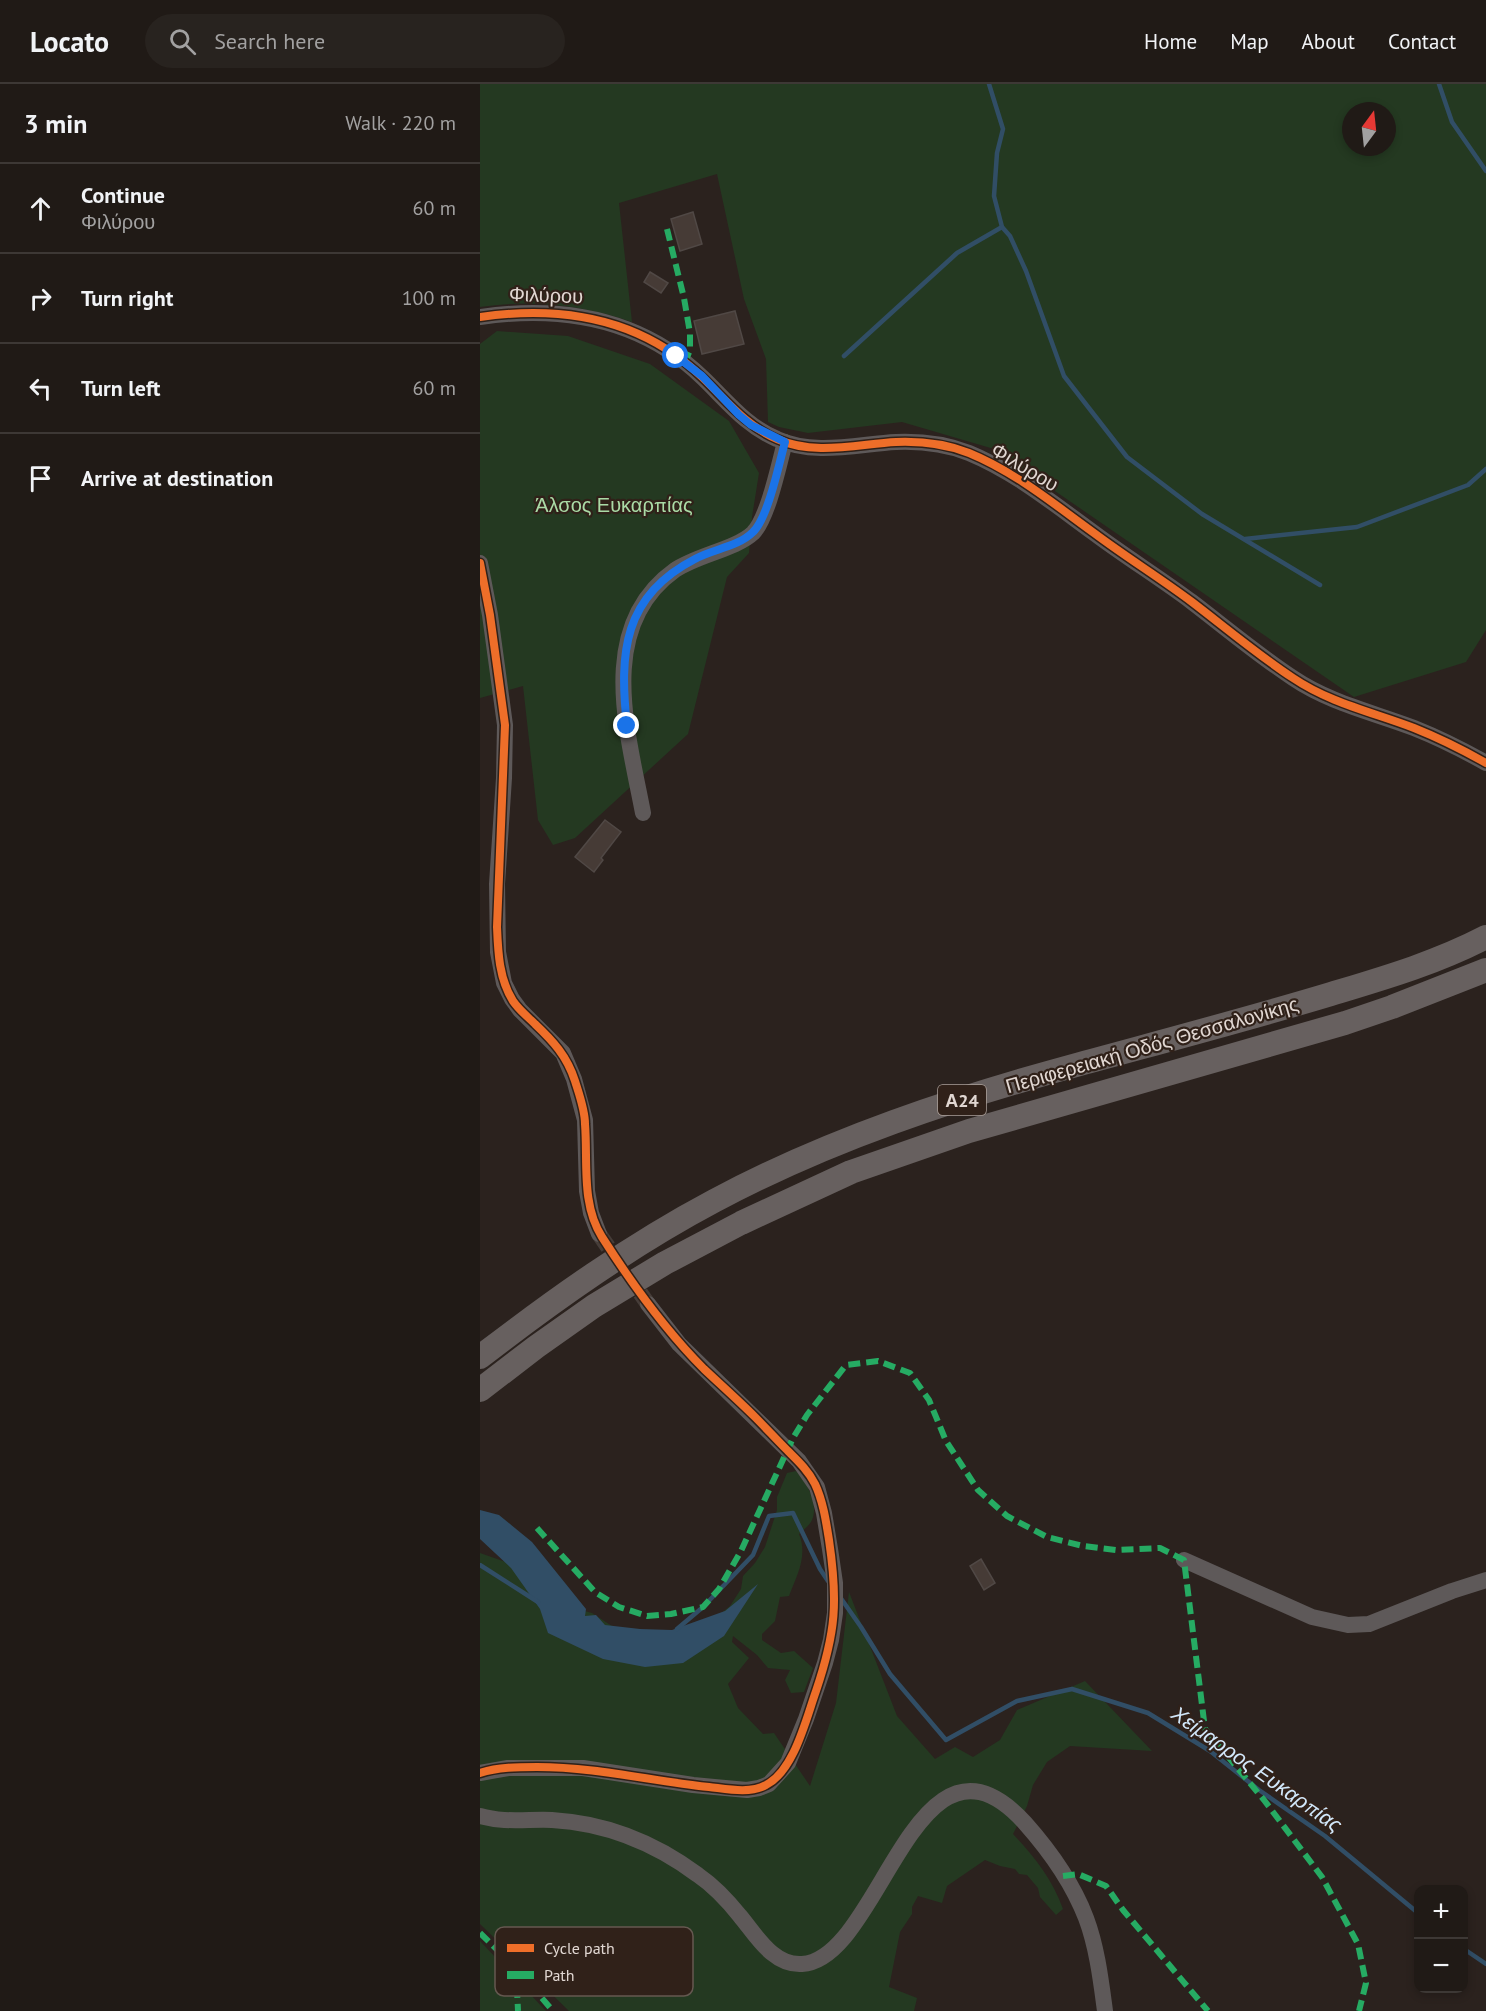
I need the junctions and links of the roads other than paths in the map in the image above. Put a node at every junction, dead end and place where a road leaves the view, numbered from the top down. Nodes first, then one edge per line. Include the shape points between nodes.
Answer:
1 (480, 317) edge
2 (785, 442) junction
3 (480, 563) edge
4 (1486, 763) edge
5 (643, 813) dead end
6 (1486, 937) edge
7 (1486, 970) edge
8 (600, 1234) tunnel mouth
9 (648, 1304) tunnel mouth
10 (480, 1357) edge
11 (480, 1390) edge
12 (1184, 1560) dead end
13 (1486, 1580) edge
14 (480, 1773) edge
15 (480, 1816) edge
16 (1105, 2011) edge

1 - 2 street, Φιλύρου via 554,312 631,331 659,344 702,376 751,425
2 - 4 street, Φιλύρου via 821,447 919,442 951,447 978,457 1035,489 1313,691 1424,732
2 - 5 street via 773,488 754,532 698,557 662,580 647,596 634,623 623,679
3 - 8 street via 506,725 497,884 498,952 504,983 512,999 563,1053 574,1079 585,1120 587,1191
6 - 10 highway, Περιφερειακή Οδός Θεσσαλονίκης / Α24 via 1389,976 1038,1076 840,1142 760,1177 662,1231 555,1300
7 - 11 highway, Περιφερειακή Οδός Θεσσαλονίκης / Α24 via 1355,1020 969,1131 852,1172 741,1222 665,1263 594,1306
9 - 14 street via 686,1350 799,1461 817,1487 825,1513 835,1613 831,1640 809,1709 788,1763 769,1784 759,1788 693,1785 583,1768 527,1767
12 - 13 street via 1312,1617 1348,1624 1369,1624
15 - 16 street via 570,1821 615,1831 647,1844 701,1877 774,1955 802,1964 814,1962 834,1949 932,1809 957,1794 983,1792 999,1800 1035,1834 1074,1894 1086,1919

